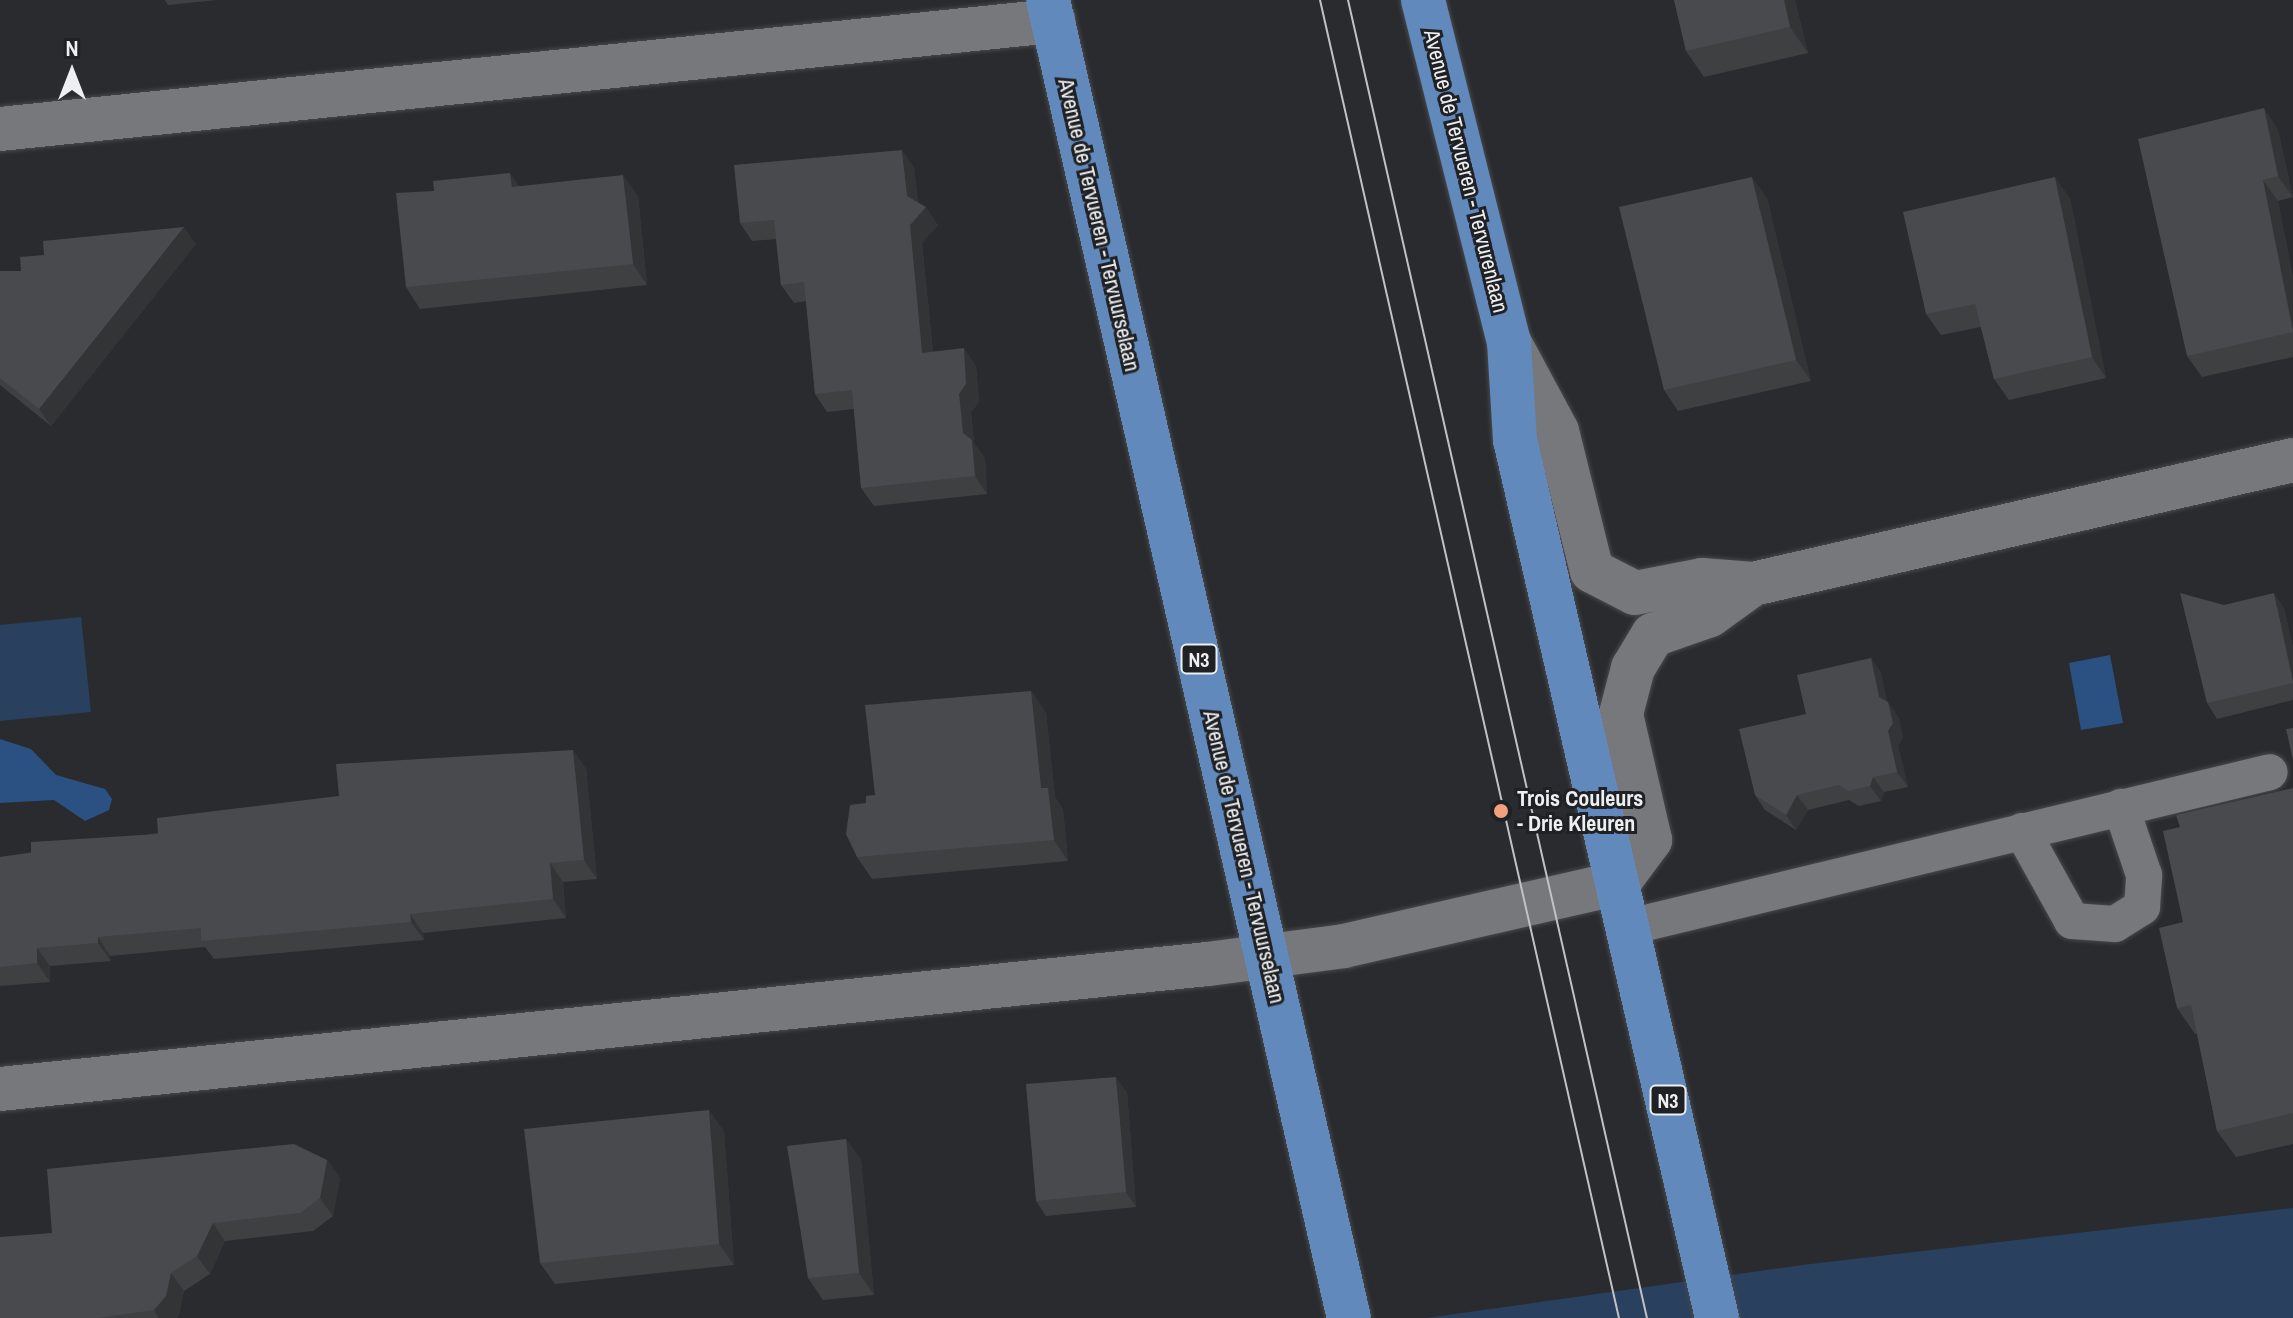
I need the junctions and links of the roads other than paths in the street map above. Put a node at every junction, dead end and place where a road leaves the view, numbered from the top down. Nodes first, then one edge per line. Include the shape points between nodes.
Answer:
1 (1423, 0) edge
2 (1050, 10) edge
3 (0, 129) edge
4 (1509, 342) junction
5 (2293, 460) edge
6 (1753, 584) junction
7 (2270, 772) dead end
8 (2121, 807) junction
9 (2022, 831) junction
10 (1618, 883) junction
11 (1629, 927) junction
12 (1267, 956) junction
13 (0, 1089) edge
14 (1349, 1318) edge
15 (1717, 1318) edge

1 - 4 main road, Avenue de Tervueren - Tervurenlaan / N3
2 - 3 street
2 - 12 main road, Avenue de Tervueren - Tervuurselaan / N3
4 - 6 street via 1557,431 1592,571 1635,593 1702,580
4 - 10 main road, N3 via 1515,440
5 - 6 street
6 - 10 street via 1710,615 1653,635 1633,668 1621,714 1650,840
7 - 8 lane
8 - 9 lane
8 - 9 lane via 2144,875 2142,907 2115,924 2072,921
9 - 11 lane
10 - 11 main road, N3
10 - 12 street via 1344,946
11 - 15 main road, N3
12 - 13 street
12 - 14 main road, Avenue de Tervueren - Tervuurselaan / N3

